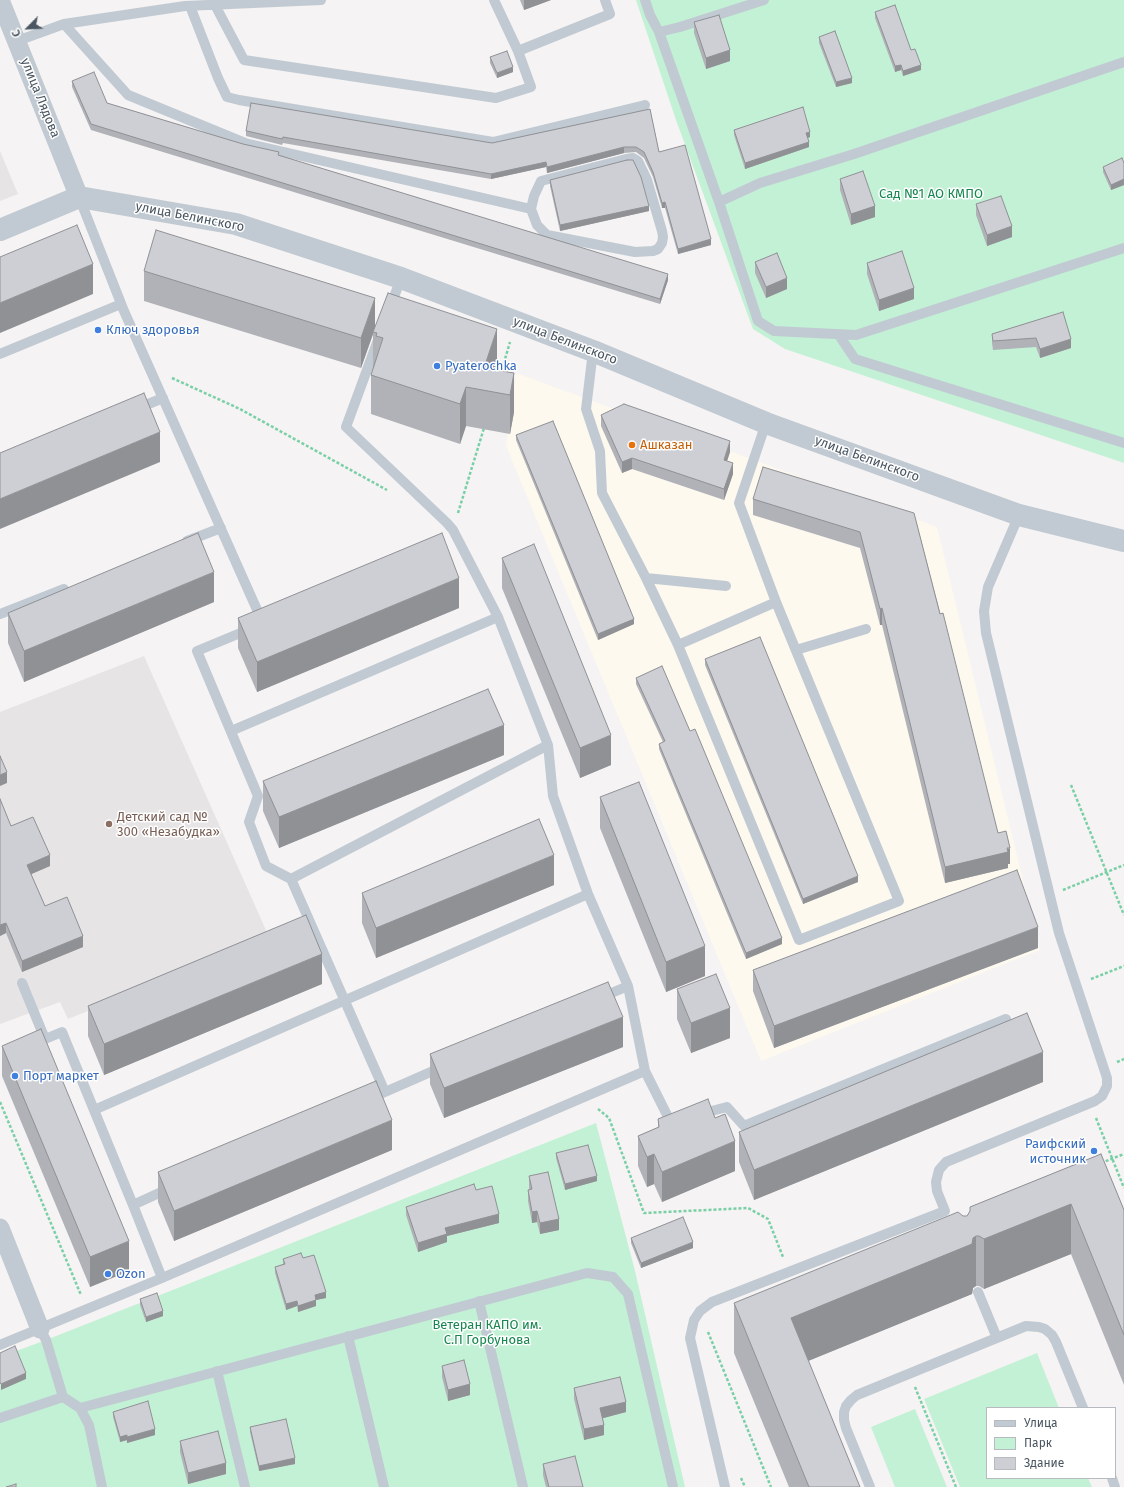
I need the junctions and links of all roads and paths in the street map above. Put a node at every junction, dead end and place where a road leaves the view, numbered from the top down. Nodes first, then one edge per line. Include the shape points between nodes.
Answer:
1 (0, 0) edge
2 (321, 0) edge
3 (494, 0) edge
4 (605, 0) edge
5 (645, 0) edge
6 (764, 0) edge
7 (268, 1) edge
8 (215, 5) junction
9 (190, 6) junction
10 (64, 24) junction
11 (659, 32) junction
12 (17, 41) junction
13 (518, 52) junction
14 (1124, 62) edge
15 (645, 105) dead end
16 (79, 197) junction
17 (719, 202) junction
18 (531, 209) junction
19 (0, 230) edge
20 (1124, 248) edge
21 (400, 278) junction
22 (121, 304) junction
23 (387, 315) edge
24 (516, 322) junction
25 (382, 330) edge
26 (838, 334) junction
27 (593, 351) junction
28 (0, 354) edge
29 (149, 368) junction
30 (501, 374) edge
31 (163, 398) junction
32 (127, 413) edge
33 (766, 423) junction
34 (485, 426) edge
35 (1124, 443) edge
36 (392, 492) dead end
37 (1019, 515) junction
38 (221, 528) junction
39 (450, 532) junction
40 (1124, 541) edge
41 (177, 546) edge
42 (646, 578) junction
43 (74, 586) edge
44 (726, 586) dead end
45 (776, 602) junction
46 (0, 614) edge
47 (498, 617) junction
48 (866, 629) dead end
49 (678, 645) junction
50 (796, 650) junction
51 (231, 731) junction
52 (548, 745) junction
53 (1071, 785) dead end
54 (1124, 865) edge
55 (1106, 872) junction
56 (291, 879) junction
57 (588, 894) junction
58 (1050, 895) junction
59 (1124, 915) edge
60 (1124, 966) edge
61 (22, 983) dead end
62 (1076, 985) junction
63 (628, 986) junction
64 (345, 1001) junction
65 (592, 1001) edge
66 (1006, 1019) dead end
67 (45, 1039) junction
68 (26, 1048) edge
69 (450, 1064) edge
70 (645, 1071) junction
71 (385, 1092) junction
72 (585, 1097) junction
73 (0, 1102) edge
74 (1090, 1103) junction
75 (356, 1104) edge
76 (94, 1110) junction
77 (1124, 1154) edge
78 (1112, 1159) junction
79 (1098, 1165) edge
80 (176, 1185) edge
81 (1124, 1188) edge
82 (133, 1205) junction
83 (0, 1228) edge
84 (789, 1273) junction
85 (162, 1278) junction
86 (978, 1292) dead end
87 (479, 1302) junction
88 (87, 1308) junction
89 (700, 1311) junction
90 (40, 1329) junction
91 (348, 1336) junction
92 (997, 1338) junction
93 (0, 1345) edge
94 (217, 1371) junction
95 (910, 1374) junction
96 (64, 1397) junction
97 (1083, 1407) edge
98 (80, 1408) junction
99 (0, 1418) edge
100 (102, 1487) edge
101 (245, 1487) edge
102 (384, 1487) edge
103 (523, 1487) edge
104 (673, 1487) edge
105 (725, 1487) edge
106 (772, 1487) edge
107 (870, 1487) edge
108 (956, 1487) edge

1 - 12 street, улица Лядова
2 - 7 lane
3 - 13 lane
4 - 13 lane via 610,14
5 - 11 lane
6 - 11 lane via 680,28
7 - 8 lane
8 - 9 lane
8 - 13 lane via 244,60 496,98 531,87
9 - 10 lane
9 - 15 lane via 227,96 239,100 493,142
10 - 12 lane
10 - 18 lane via 128,95 245,143
11 - 17 lane
12 - 16 street, улица Лядова
14 - 17 lane via 854,154 760,183
16 - 19 street
16 - 21 street, улица Белинского via 236,224
16 - 22 lane
17 - 26 lane via 758,320 774,331
18 - 18 lane via 540,181 633,158 638,161 647,180 662,231 662,244 653,251 635,252 547,235 537,225
20 - 26 lane via 856,335
21 - 23 lane
21 - 24 street, улица Белинского
22 - 28 lane
22 - 29 lane
24 - 27 street, улица Белинского
24 - 30 path
25 - 39 lane via 346,427 447,523
26 - 35 lane via 855,359
27 - 33 street, улица Белинского
27 - 42 lane via 586,409 600,451 602,493
29 - 31 lane
29 - 36 path via 240,409
31 - 32 lane
31 - 38 lane
33 - 37 street, улица Белинского
33 - 45 lane via 739,503
34 - 39 path
37 - 40 street, улица Белинского
37 - 58 lane via 988,587 985,623 988,645
38 - 41 lane
38 - 51 lane via 267,621 197,651
39 - 47 lane
42 - 44 lane
42 - 49 lane
43 - 46 lane
45 - 49 lane
45 - 50 lane
47 - 51 lane
47 - 52 lane
48 - 50 lane
49 - 50 lane via 799,940 899,901
51 - 56 lane via 258,796 249,822 266,866
52 - 56 lane
52 - 57 lane via 553,796
53 - 55 path
54 - 55 path
55 - 58 path
55 - 59 path
56 - 64 lane
57 - 63 lane
57 - 64 lane
58 - 62 lane via 1062,945
60 - 62 path
61 - 67 lane
62 - 74 lane via 1107,1078 1107,1086 1102,1096
63 - 65 lane
63 - 70 lane
64 - 71 lane
64 - 76 lane
66 - 70 lane via 744,1126 727,1107 670,1121
67 - 68 lane
67 - 76 lane via 62,1032
69 - 71 lane
70 - 72 lane
71 - 75 lane
72 - 84 path via 609,1118 644,1213 748,1208 768,1219
72 - 85 lane
73 - 88 path
74 - 78 path
74 - 84 lane via 946,1162 939,1170 936,1182 946,1215
76 - 82 lane
77 - 78 path
78 - 79 path
78 - 81 path
80 - 82 lane
82 - 85 lane
83 - 90 street
84 - 89 lane via 712,1302
85 - 88 lane
86 - 92 lane
87 - 91 lane
87 - 103 lane
87 - 104 lane via 586,1273 613,1278 628,1294
88 - 90 lane
89 - 105 lane via 694,1320 690,1338
89 - 106 path
90 - 93 lane
90 - 96 lane
91 - 94 lane
91 - 102 lane
92 - 95 lane
92 - 97 lane via 1026,1326 1045,1329 1056,1342
94 - 98 lane
94 - 101 lane
95 - 107 lane via 857,1395 844,1412 846,1428
95 - 108 path
96 - 98 lane
96 - 99 lane
98 - 100 lane via 89,1425

